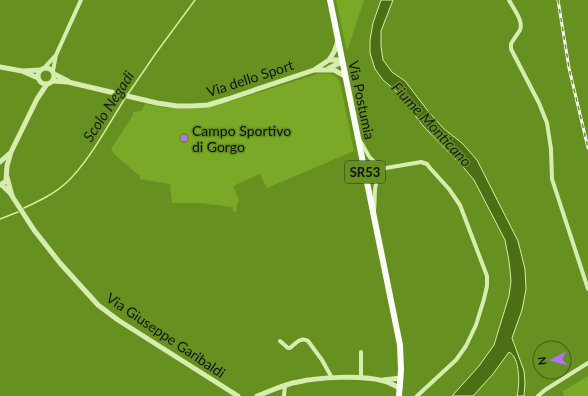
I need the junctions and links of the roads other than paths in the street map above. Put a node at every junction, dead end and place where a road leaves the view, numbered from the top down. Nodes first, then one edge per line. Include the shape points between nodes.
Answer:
1 (81, 0) edge
2 (330, 0) edge
3 (509, 0) edge
4 (338, 41) junction
5 (56, 55) junction
6 (329, 60) junction
7 (342, 61) junction
8 (0, 67) edge
9 (43, 68) junction
10 (326, 69) junction
11 (314, 70) junction
12 (22, 71) junction
13 (53, 72) junction
14 (345, 76) junction
15 (39, 80) junction
16 (52, 81) junction
17 (68, 82) junction
18 (46, 84) junction
19 (37, 99) junction
20 (358, 138) junction
21 (11, 152) junction
22 (1, 162) edge
23 (7, 166) junction
24 (380, 166) junction
25 (386, 168) junction
26 (365, 172) junction
27 (381, 172) junction
28 (7, 177) junction
29 (1, 185) edge
30 (12, 196) junction
31 (374, 215) junction
32 (588, 289) edge
33 (280, 341) dead end
34 (361, 352) dead end
35 (588, 363) edge
36 (332, 378) junction
37 (361, 378) junction
38 (382, 380) junction
39 (401, 383) junction
40 (285, 385) junction
41 (238, 396) edge
42 (257, 396) edge
43 (284, 396) edge
44 (399, 396) edge
45 (417, 396) edge
46 (538, 396) edge

1 - 5 street
2 - 4 main road, Via Postumia / SR53
3 - 32 street via 521,26 510,44 511,50 547,123 552,180
4 - 6 street
4 - 7 main road, Via Postumia / SR53
5 - 9 street
5 - 13 street
6 - 7 street
6 - 11 street, Via dello Sport
7 - 10 street
7 - 14 main road, Via Postumia / SR53
8 - 12 street
9 - 12 street
9 - 13 street
9 - 15 street via 38,74
10 - 11 street
10 - 14 street
11 - 17 street, Via dello Sport via 208,105 177,106 157,103
12 - 15 street
13 - 16 street
13 - 17 street, Via dello Sport
14 - 20 main road, Via Postumia / SR53
15 - 18 street
15 - 19 street
16 - 17 street, Via dello Sport
16 - 18 street
18 - 19 street
19 - 21 street
20 - 24 street via 367,155
20 - 26 main road, Via Postumia / SR53
21 - 22 street
21 - 23 street
22 - 23 street
23 - 28 street
24 - 25 street
24 - 26 street
25 - 27 street
25 - 45 street via 421,162 427,164 460,205 487,276 484,300 466,346 456,360
26 - 27 street
26 - 31 main road, Via Postumia / SR53
27 - 31 street via 374,189
28 - 29 street via 6,182
28 - 30 street
29 - 30 street
30 - 41 street, Via Giuseppe Garibaldi via 60,263 98,305
31 - 39 main road, Via Postumia / SR53 via 400,345
33 - 36 street via 290,348 304,338 322,360
34 - 37 street
35 - 46 street
36 - 37 street
36 - 40 street via 298,381
37 - 38 street
38 - 39 street
38 - 39 street
39 - 44 main road, SR53
40 - 42 street
40 - 43 street

